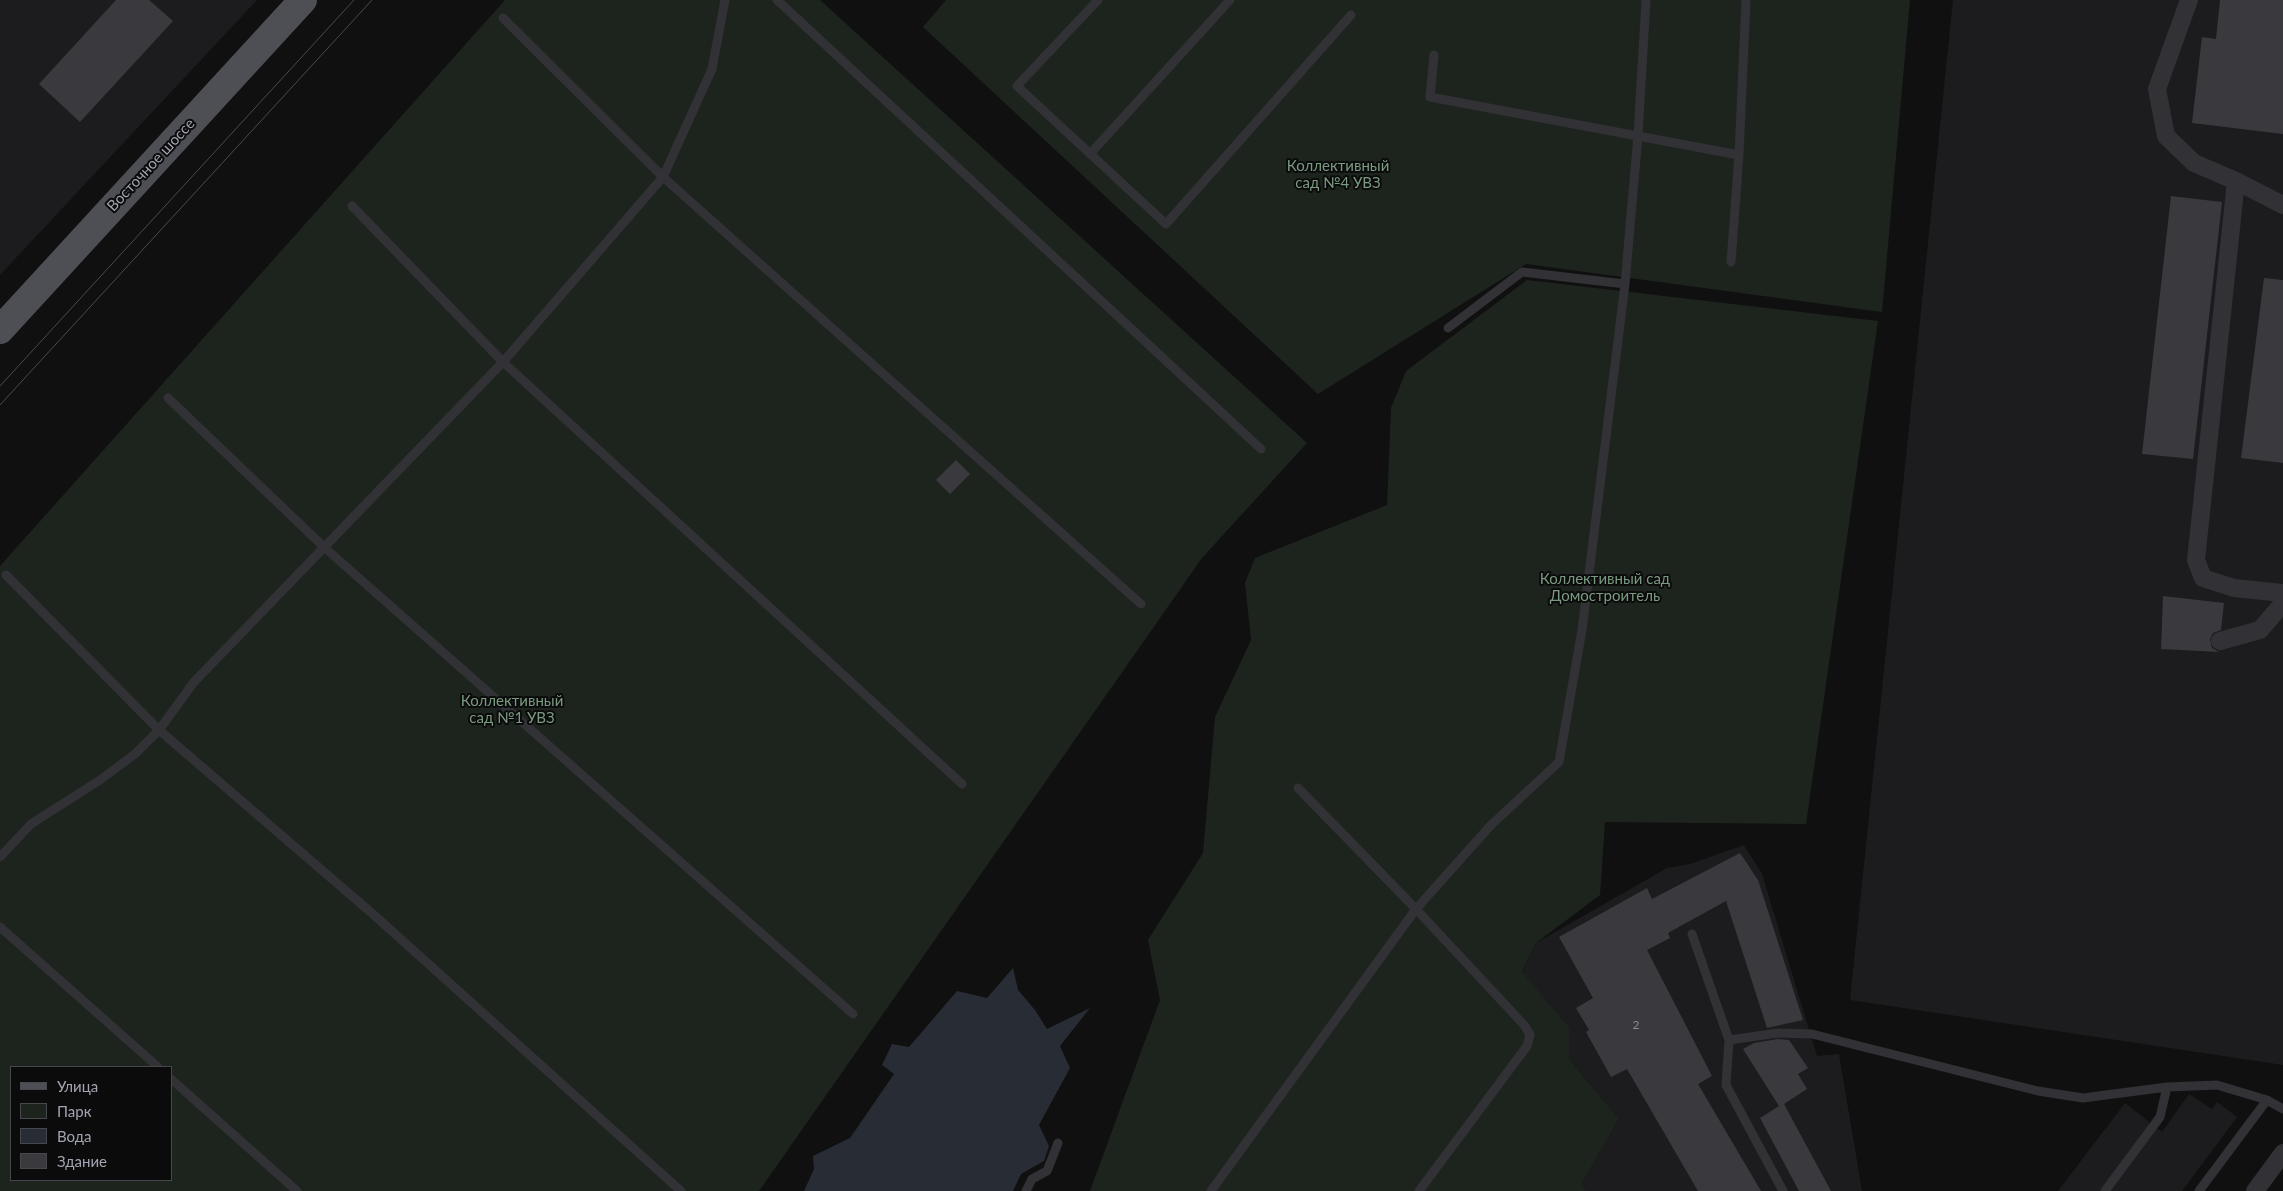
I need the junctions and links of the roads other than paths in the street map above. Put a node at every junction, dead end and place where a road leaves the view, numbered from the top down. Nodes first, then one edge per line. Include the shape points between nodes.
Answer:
1 (303, 0) edge
2 (725, 0) edge
3 (777, 0) edge
4 (1098, 0) edge
5 (1230, 0) edge
6 (1646, 0) edge
7 (1746, 0) edge
8 (2189, 0) edge
9 (1351, 15) dead end
10 (504, 18) dead end
11 (1434, 55) dead end
12 (1638, 135) junction
13 (1090, 154) junction
14 (1740, 155) junction
15 (663, 177) junction
16 (2236, 180) junction
17 (2283, 205) edge
18 (352, 206) dead end
19 (1731, 262) dead end
20 (1625, 284) junction
21 (1448, 328) dead end
22 (0, 330) edge
23 (503, 362) junction
24 (168, 398) dead end
25 (1261, 448) dead end
26 (325, 548) junction
27 (6, 575) dead end
28 (2283, 594) edge
29 (2283, 603) edge
30 (1141, 604) dead end
31 (2220, 642) dead end
32 (159, 730) junction
33 (962, 784) dead end
34 (1298, 788) dead end
35 (0, 857) edge
36 (1416, 909) junction
37 (0, 927) edge
38 (1692, 934) dead end
39 (854, 1014) dead end
40 (1729, 1040) junction
41 (157, 1066) edge
42 (172, 1080) edge
43 (2167, 1088) junction
44 (2267, 1100) junction
45 (2283, 1109) edge
46 (1058, 1143) dead end
47 (2283, 1153) edge
48 (296, 1191) edge
49 (681, 1191) edge
50 (1026, 1191) edge
51 (1211, 1191) edge
52 (1420, 1191) edge
53 (1783, 1191) edge
54 (2105, 1191) edge
55 (2198, 1191) edge
56 (2255, 1191) edge

1 - 22 main road, Восточное шоссе
2 - 15 lane via 712,69
3 - 25 lane
4 - 13 lane via 1018,86
5 - 13 lane
6 - 12 lane
7 - 14 lane
8 - 16 street via 2157,89 2166,136 2194,163
9 - 13 lane via 1166,224
10 - 15 lane
11 - 12 lane via 1430,97
12 - 14 lane
12 - 20 lane
14 - 19 lane
15 - 23 lane
15 - 30 lane
16 - 17 street
16 - 28 street via 2196,560 2203,578 2234,588
18 - 23 lane
20 - 21 lane via 1522,272
20 - 36 lane via 1582,630 1559,762 1491,825
23 - 26 lane
23 - 33 lane
24 - 26 lane
26 - 32 lane via 194,682
26 - 39 lane
27 - 32 lane
29 - 31 street via 2260,630
32 - 35 lane via 135,754 31,824
32 - 49 lane via 374,915
34 - 36 lane
36 - 51 lane
36 - 52 lane via 1526,1026 1530,1035 1527,1046
37 - 41 lane
38 - 40 lane
40 - 43 lane via 1778,1032 1812,1034 2038,1091 2083,1098
40 - 53 lane via 1726,1085
42 - 48 lane
43 - 44 lane via 2217,1085
43 - 54 lane via 2160,1117
44 - 45 lane
44 - 55 lane
46 - 50 lane via 1047,1171 1032,1179
47 - 56 street

